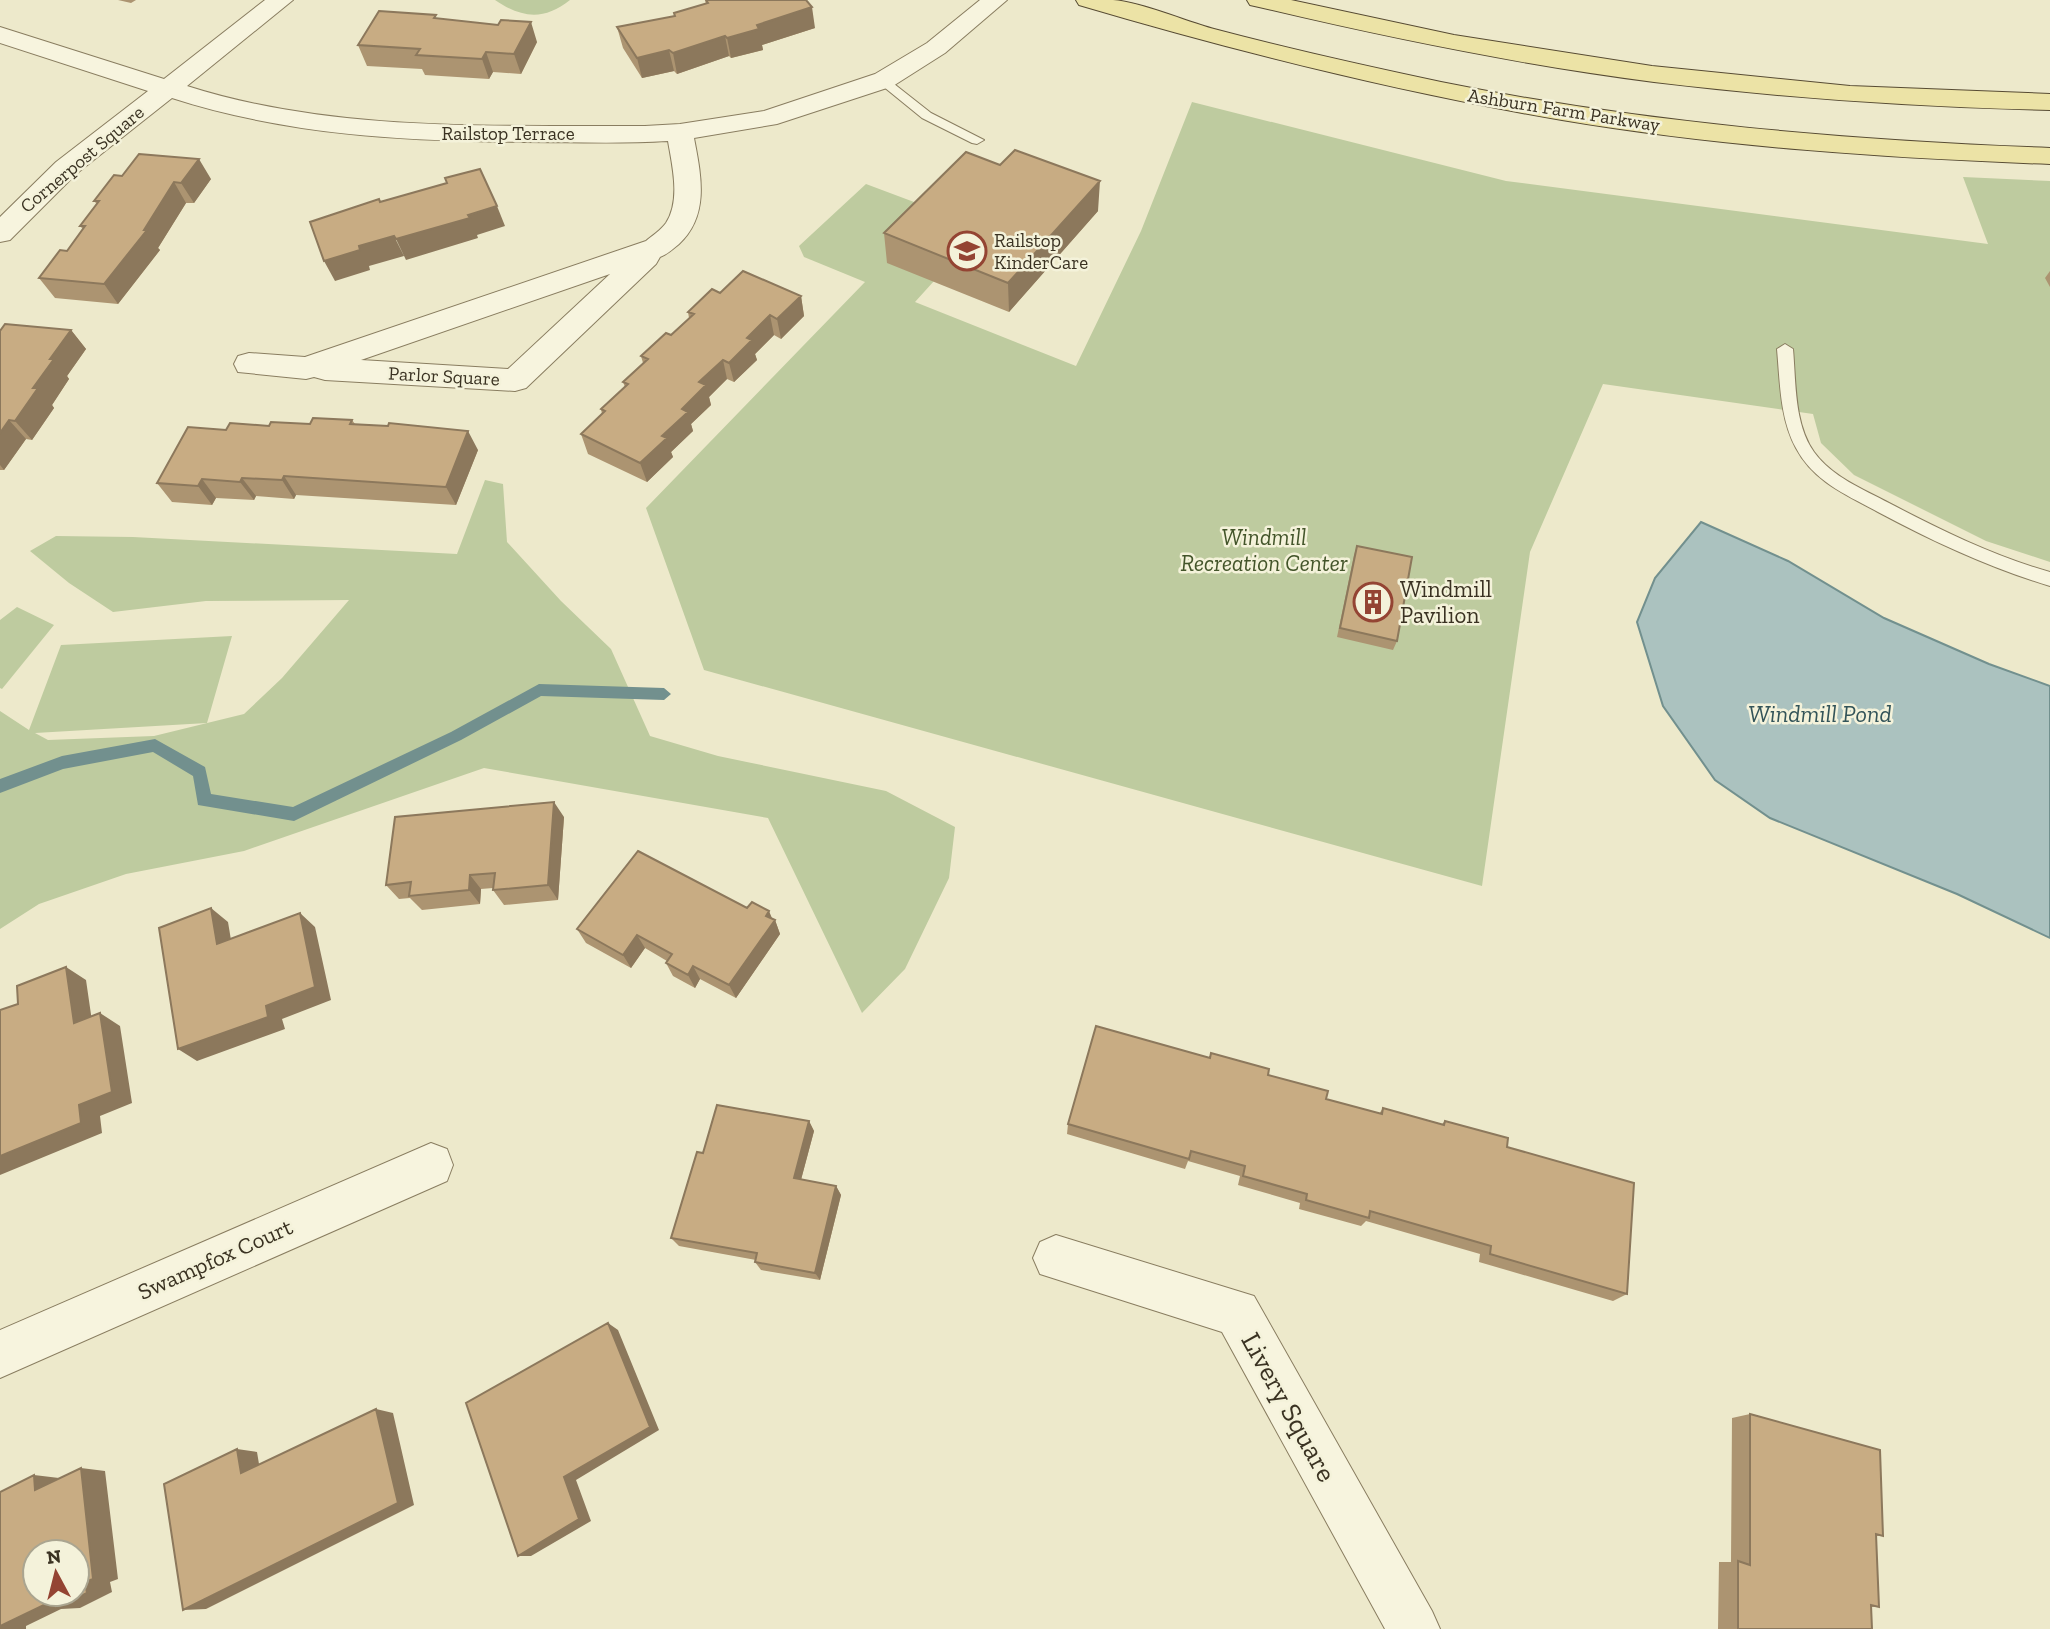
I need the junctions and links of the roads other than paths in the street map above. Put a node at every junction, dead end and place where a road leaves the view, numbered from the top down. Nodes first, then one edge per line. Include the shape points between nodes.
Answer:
1 (281, 0) edge
2 (995, 0) edge
3 (1088, 0) edge
4 (1259, 0) edge
5 (0, 35) edge
6 (884, 80) junction
7 (167, 89) junction
8 (2050, 102) edge
9 (680, 132) junction
10 (977, 140) dead end
11 (2050, 156) edge
12 (0, 233) edge
13 (656, 248) junction
14 (1785, 349) dead end
15 (249, 364) dead end
16 (306, 368) junction
17 (2050, 579) edge
18 (431, 1165) dead end
19 (1056, 1258) dead end
20 (0, 1354) edge
21 (1414, 1629) edge

1 - 7 street, Cornerpost Square
2 - 6 street, Railstop Terrace via 936,48
3 - 11 main road, Ashburn Farm Parkway via 1365,75 1523,105 1767,138 1945,153
4 - 8 main road via 1508,52 1672,76 1870,95
5 - 7 street, Railstop Terrace
6 - 9 street, Railstop Terrace via 768,118
6 - 10 lane via 920,113 945,129
7 - 9 street, Railstop Terrace via 239,110 373,130
7 - 12 street, Cornerpost Square via 66,168
9 - 13 street, Parlor Square via 688,190 686,210 679,226
13 - 16 street, Parlor Square
13 - 16 street, Parlor Square via 516,380
14 - 17 lane via 1797,436 1810,458 1838,484 1956,547
15 - 16 street, Parlor Square
18 - 20 street, Swampfox Court
19 - 21 street, Livery Square via 1237,1313

